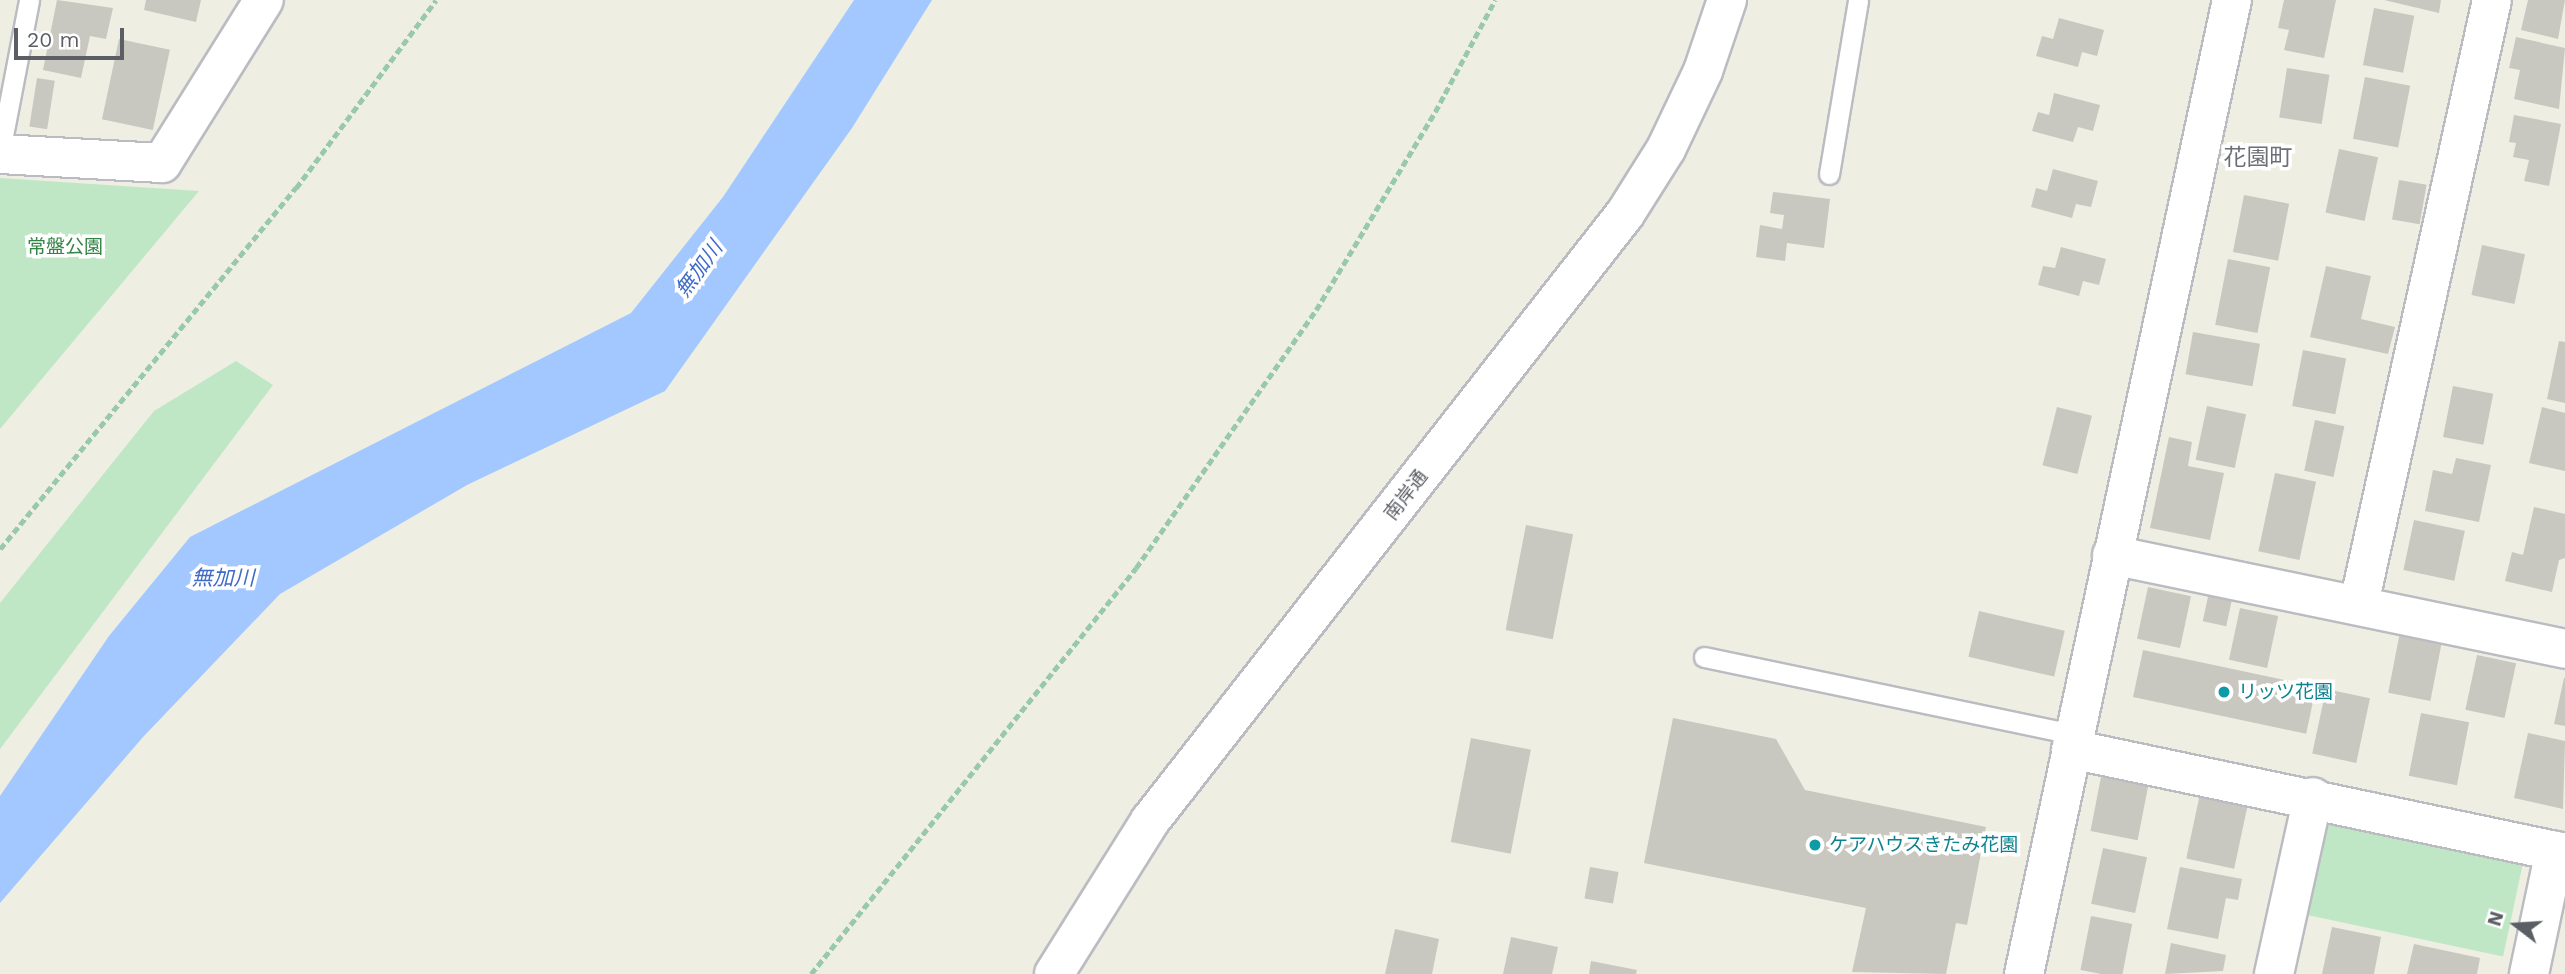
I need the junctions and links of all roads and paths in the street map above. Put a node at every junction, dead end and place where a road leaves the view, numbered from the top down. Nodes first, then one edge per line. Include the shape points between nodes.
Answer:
1 (29, 0) edge
2 (264, 0) edge
3 (436, 0) edge
4 (1495, 0) edge
5 (1727, 0) edge
6 (1858, 0) edge
7 (2232, 0) edge
8 (2492, 0) edge
9 (0, 152) edge
10 (1829, 174) dead end
11 (0, 548) edge
12 (2112, 555) junction
13 (2359, 604) junction
14 (2565, 649) edge
15 (1704, 657) dead end
16 (2072, 742) junction
17 (2313, 797) junction
18 (2560, 852) edge
19 (811, 974) edge
20 (1054, 974) edge
21 (2024, 974) edge
22 (2274, 974) edge
23 (2529, 974) edge

1 - 9 lane
2 - 9 street via 162,163
3 - 11 path via 296,188
4 - 19 path via 1435,112 1316,310 1136,568
5 - 20 street, 南岸通 via 1703,71 1666,149 1625,214 1150,821
6 - 10 lane
7 - 12 street
8 - 13 street
12 - 13 street
12 - 16 street
13 - 14 street
15 - 16 lane
16 - 17 street
16 - 21 street
17 - 18 street
17 - 22 street
18 - 23 street

